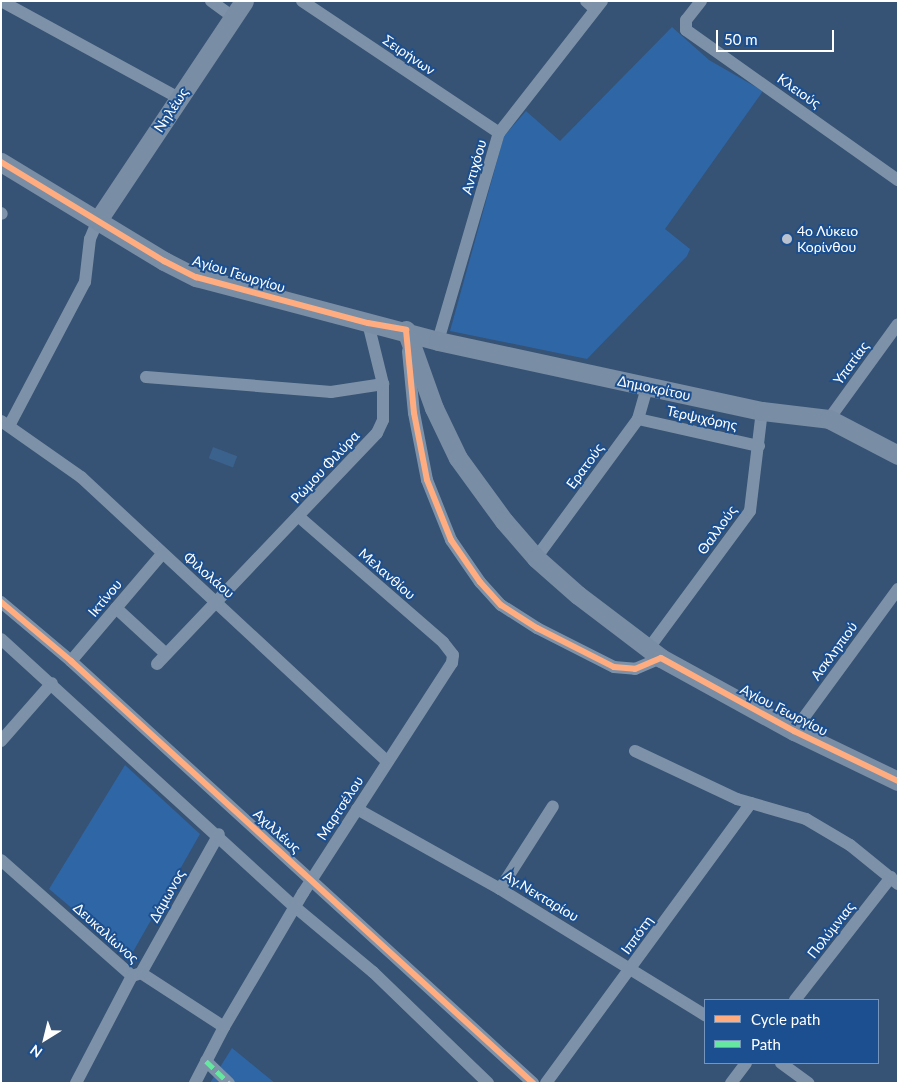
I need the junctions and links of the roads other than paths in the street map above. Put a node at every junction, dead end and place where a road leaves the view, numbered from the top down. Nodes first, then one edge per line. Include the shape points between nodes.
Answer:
1 (1, 1) edge
2 (211, 1) edge
3 (244, 1) edge
4 (302, 1) edge
5 (701, 1) edge
6 (594, 4) edge
7 (232, 17) junction
8 (179, 98) junction
9 (499, 133) junction
10 (1, 162) edge
11 (898, 180) edge
12 (98, 220) junction
13 (368, 323) junction
14 (898, 324) edge
15 (406, 330) junction
16 (438, 341) junction
17 (146, 377) dead end
18 (383, 384) junction
19 (648, 387) junction
20 (762, 410) junction
21 (638, 419) junction
22 (829, 419) junction
23 (5, 424) edge
24 (759, 446) junction
25 (898, 455) edge
26 (298, 517) junction
27 (162, 554) junction
28 (536, 558) junction
29 (896, 594) edge
30 (215, 600) junction
31 (1, 602) edge
32 (116, 608) junction
33 (1, 639) edge
34 (655, 653) junction
35 (453, 655) joint
36 (71, 661) junction
37 (52, 683) junction
38 (794, 731) junction
39 (1, 741) edge
40 (635, 751) dead end
41 (387, 761) junction
42 (898, 781) edge
43 (751, 803) junction
44 (553, 806) dead end
45 (357, 809) junction
46 (219, 834) junction
47 (1, 860) edge
48 (312, 880) junction
49 (894, 880) edge
50 (500, 888) junction
51 (295, 907) junction
52 (630, 969) junction
53 (136, 975) junction
54 (796, 999) edge
55 (704, 1014) edge
56 (224, 1027) junction
57 (206, 1061) junction
58 (745, 1064) edge
59 (782, 1064) edge
60 (76, 1083) edge
61 (195, 1083) edge
62 (229, 1083) edge
63 (488, 1083) edge
64 (533, 1083) edge
65 (546, 1083) edge
66 (731, 1083) edge
67 (809, 1083) edge

1 - 8 street
2 - 7 street
3 - 7 street, Νηλέως
4 - 9 street, Σειρήνων
5 - 11 street, Κλειούς via 684,26 691,34
6 - 9 street, Αντιχόου
7 - 8 street, Νηλέως
8 - 12 street, Νηλέως
9 - 16 street, Αντιχόου
10 - 12 street, Αγίου Γεωργίου
12 - 13 street, Αγίου Γεωργίου via 164,261 196,276
12 - 23 street via 89,246 84,282
13 - 15 street, Αγίου Γεωργίου
13 - 18 street, Ρώμου Φιλύρα
14 - 22 street, Υπατίας
15 - 16 street, Δημοκρίτου
15 - 28 street, Αγίου Γεωργίου via 434,408 458,458
15 - 34 street via 414,413 427,480 451,540 480,582 501,605 537,628 614,667 635,669
16 - 19 street, Δημοκρίτου
17 - 18 street via 331,392
18 - 26 street, Ρώμου Φιλύρα via 383,420 377,433
19 - 20 street, Δημοκρίτου
19 - 21 street, Ερατούς
20 - 22 street, Δημοκρίτου
20 - 24 street, Θαλλούς
21 - 24 street, Τερψιχόρης
21 - 28 street, Ερατούς
22 - 25 street, Δημοκρίτου
23 - 27 street, Φιλολάου via 81,477
24 - 34 street, Θαλλούς via 750,511
26 - 30 street, Ρώμου Φιλύρα
26 - 35 street, Μελανθίου via 443,642
27 - 30 street, Φιλολάου
27 - 32 street, Ικτίνου
28 - 34 street, Αγίου Γεωργίου via 578,595
29 - 38 street, Ασκληπιού
30 - 32 street, Ρώμου Φιλύρα via 161,659
30 - 41 street, Φιλολάου
31 - 36 street, Αχιλλέως
32 - 36 street, Ικτίνου
33 - 37 street
34 - 38 street, Αγίου Γεωργίου
35 - 41 street, Μαρτσέλου via 450,670
36 - 48 street, Αχιλλέως
37 - 39 street
37 - 46 street
38 - 42 street, Αγίου Γεωργίου
40 - 43 street
41 - 45 street, Μαρτσέλου
43 - 49 street via 806,820 850,845
43 - 52 street, Ιππότη
44 - 50 street
45 - 48 street, Μαρτσέλου
45 - 50 street, Αγ.Νεκταρίου
46 - 51 street
46 - 53 street, Δάμωνος
47 - 53 street, Δευκαλίωνος
48 - 51 street, Μαρτσέλου
48 - 64 street, Αχιλλέως
49 - 54 street, Πολύμνιας
50 - 52 street, Αγ.Νεκταρίου
51 - 56 street, Μαρτσέλου
51 - 63 street via 373,972
52 - 55 street, Αγ.Νεκταρίου
52 - 65 street, Ιππότη
53 - 56 street, Δευκαλίωνος
53 - 60 street, Δάμωνος
56 - 57 street, Μαρτσέλου
57 - 61 street, Μαρτσέλου
57 - 62 street
58 - 66 street
59 - 67 street

